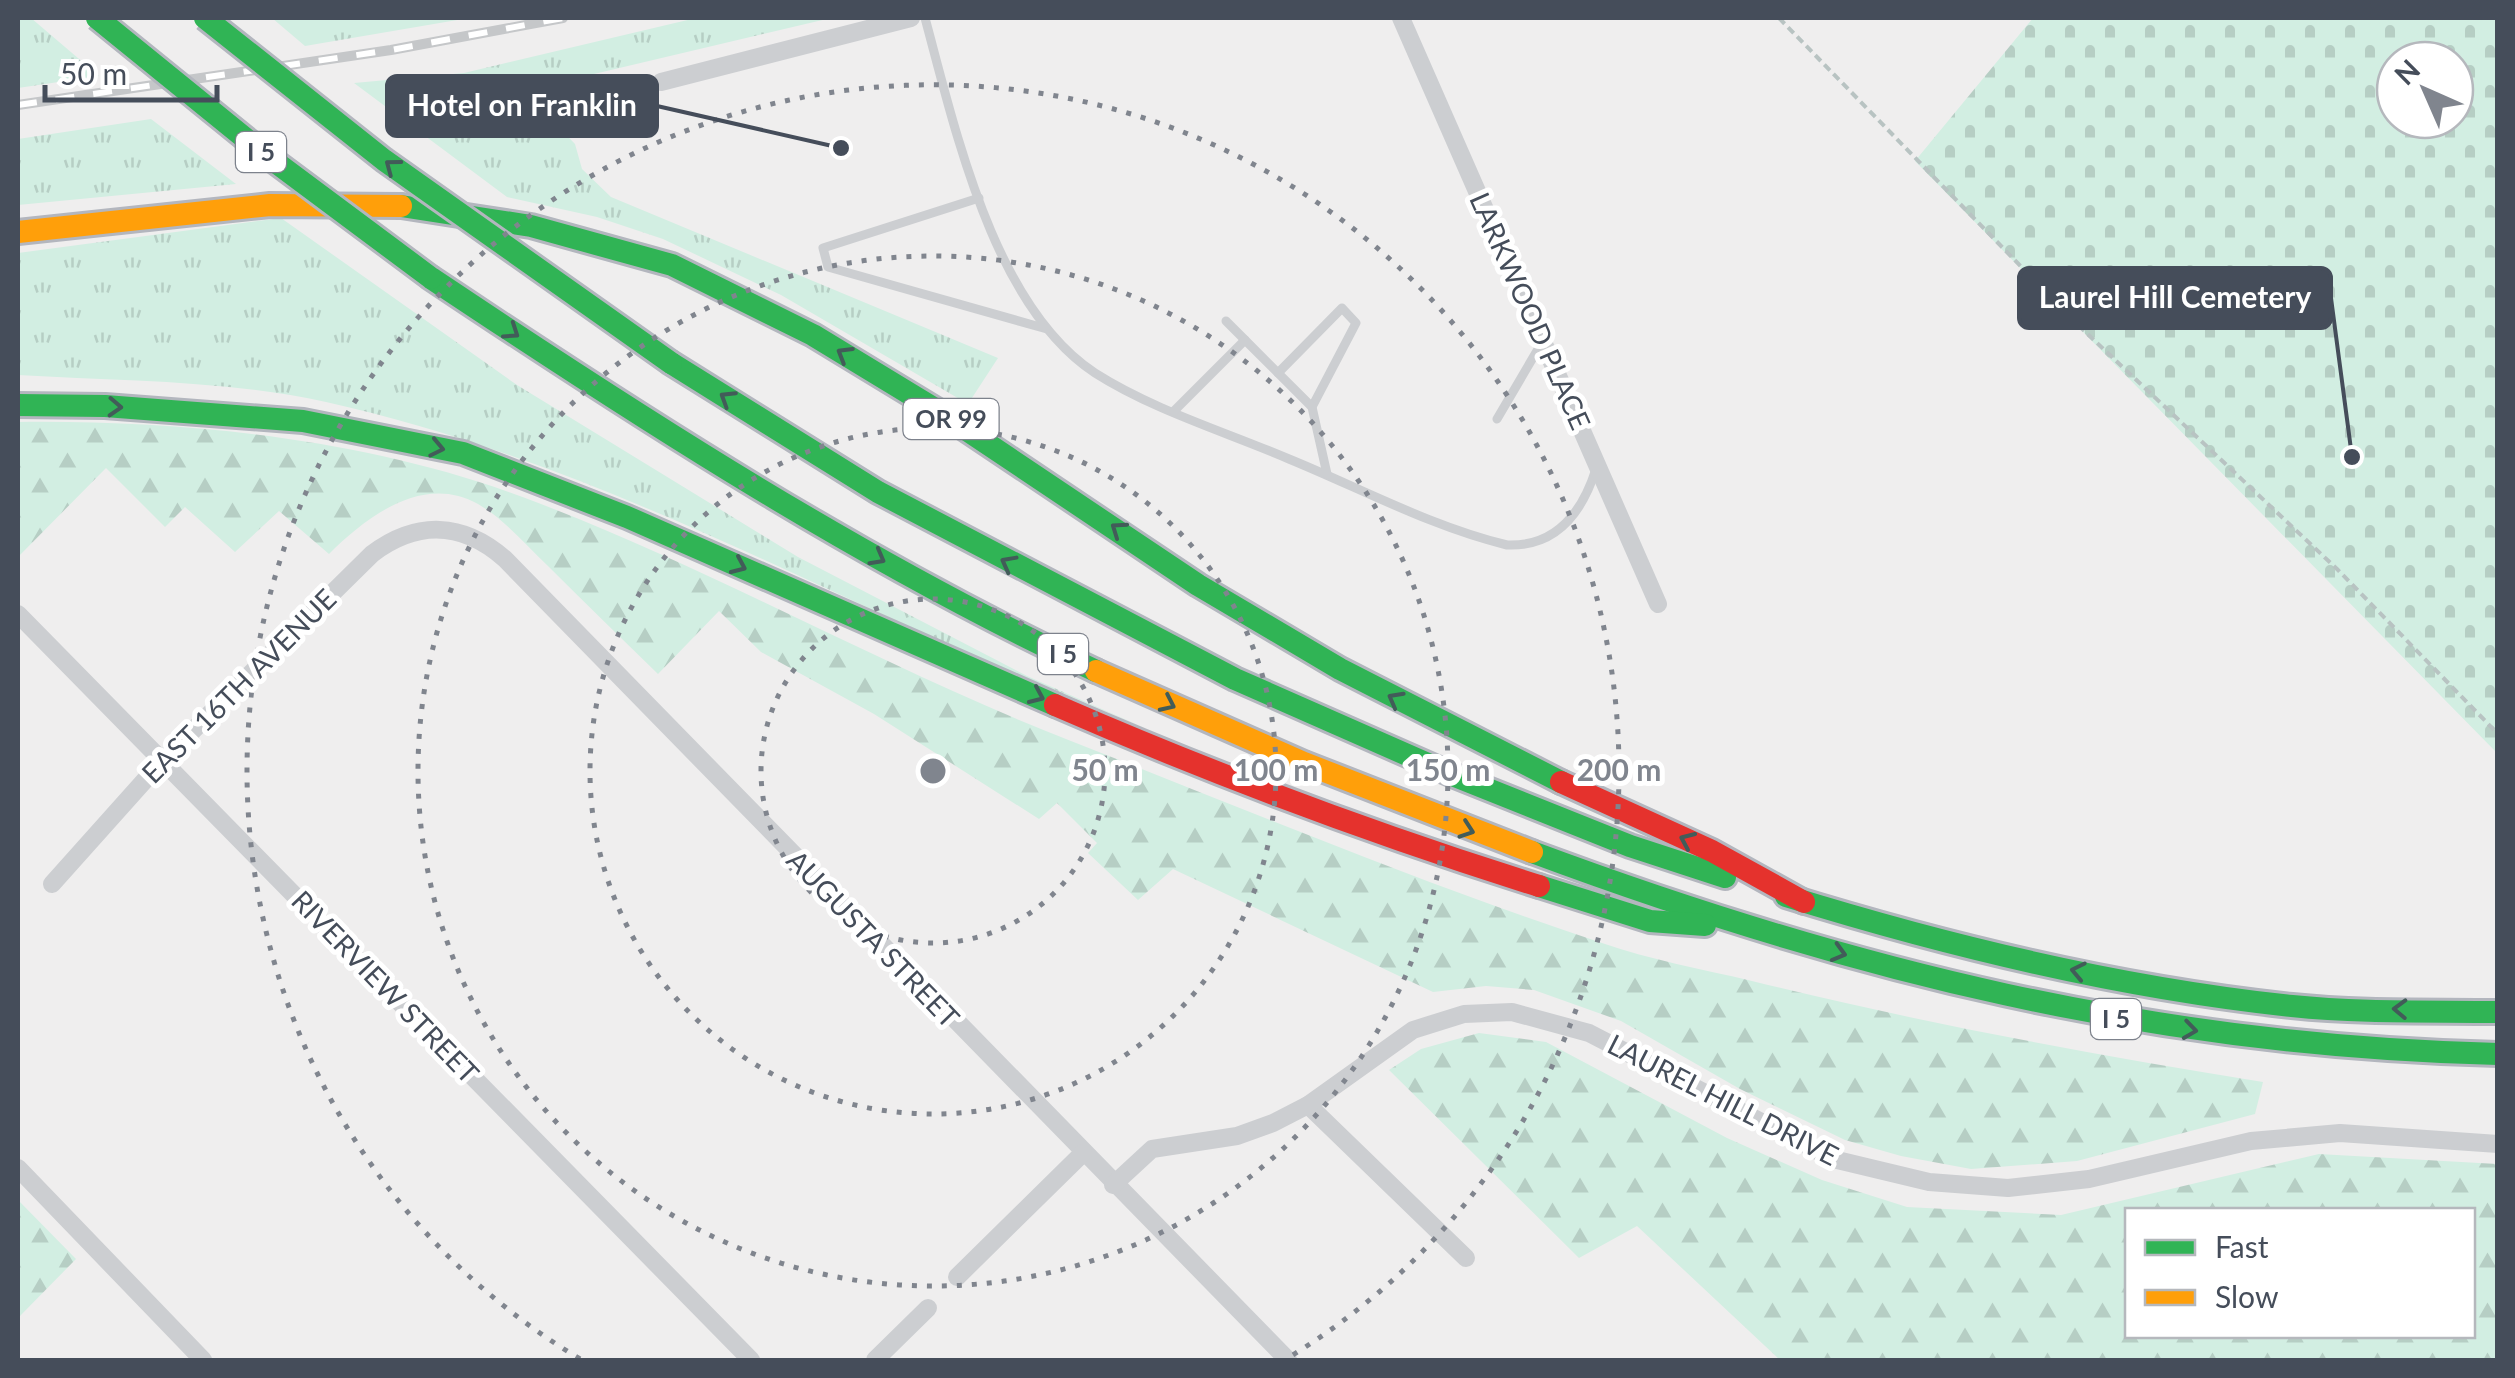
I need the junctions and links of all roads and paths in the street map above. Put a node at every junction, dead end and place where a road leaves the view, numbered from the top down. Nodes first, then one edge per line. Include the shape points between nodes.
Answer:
1 (97, 18) edge
2 (206, 18) edge
3 (912, 18) edge
4 (925, 18) edge
5 (1401, 18) edge
6 (1779, 18) edge
7 (661, 82) joint
8 (588, 105) dead end
9 (979, 198) junction
10 (18, 232) edge
11 (1226, 321) dead end
12 (1047, 329) junction
13 (1245, 340) junction
14 (1543, 341) junction
15 (1278, 374) junction
16 (18, 405) edge
17 (1312, 407) junction
18 (1174, 410) junction
19 (1497, 419) dead end
20 (1598, 465) junction
21 (1327, 474) junction
22 (451, 529) joint
23 (1658, 604) dead end
24 (18, 614) edge
25 (2498, 734) edge
26 (162, 761) junction
27 (52, 884) dead end
28 (1804, 902) junction
29 (1745, 927) junction
30 (2498, 1012) edge
31 (2498, 1054) edge
32 (1308, 1104) junction
33 (2498, 1144) edge
34 (1083, 1153) junction
35 (18, 1168) edge
36 (1113, 1185) junction
37 (1466, 1258) dead end
38 (957, 1277) dead end
39 (928, 1308) dead end
40 (203, 1360) edge
41 (752, 1360) edge
42 (875, 1360) edge
43 (1288, 1360) edge

1 -> 29 highway, I 5, bridge via 431,278 646,422 996,622 1212,725 1440,820
28 -> 2 highway, I 5, bridge via 1630,846 1234,679 878,492 671,364 416,184
3 - 7 street
4 - 9 lane
5 - 14 street, LARKWOOD PLACE
6 - 25 path via 2077,324 2336,569
7 - 8 lane
9 - 12 lane
9 - 12 lane via 823,248 828,267
28 -> 10 highway, OR 99 via 1340,669 1198,585 846,355 672,265 530,226 362,203 270,205
11 - 13 lane
12 - 18 lane via 1095,373
13 - 15 lane
13 - 18 lane
14 - 19 lane
14 - 20 street, LARKWOOD PLACE
15 - 17 lane
15 - 17 lane via 1342,308 1356,323
16 -> 29 highway via 303,420 463,454 627,517 1188,763 1427,851 1650,921
17 - 21 lane
18 - 21 lane
20 - 21 lane via 1573,518 1544,541 1525,546 1487,540
20 - 23 street, LARKWOOD PLACE
22 - 26 street, EAST 16TH AVENUE via 409,532 372,554
22 - 34 street, AUGUSTA STREET via 477,537 505,560
24 - 26 street, RIVERVIEW STREET
26 - 27 street, EAST 16TH AVENUE
26 - 41 street, RIVERVIEW STREET
30 -> 28 highway, I 5 via 2294,1006 2138,984 1976,950
29 -> 31 highway, I 5 via 1964,988 2127,1022 2289,1043
32 - 33 street, LAUREL HILL DRIVE via 1413,1030 1464,1014 1512,1012 1590,1032 1833,1160 1929,1182 2008,1188 2089,1179 2251,1141 2340,1133
32 - 36 street, LAUREL HILL DRIVE via 1237,1136 1152,1149
32 - 37 street
34 - 36 street, AUGUSTA STREET
34 - 38 street
35 - 40 street
36 - 43 street, AUGUSTA STREET
39 - 42 street

